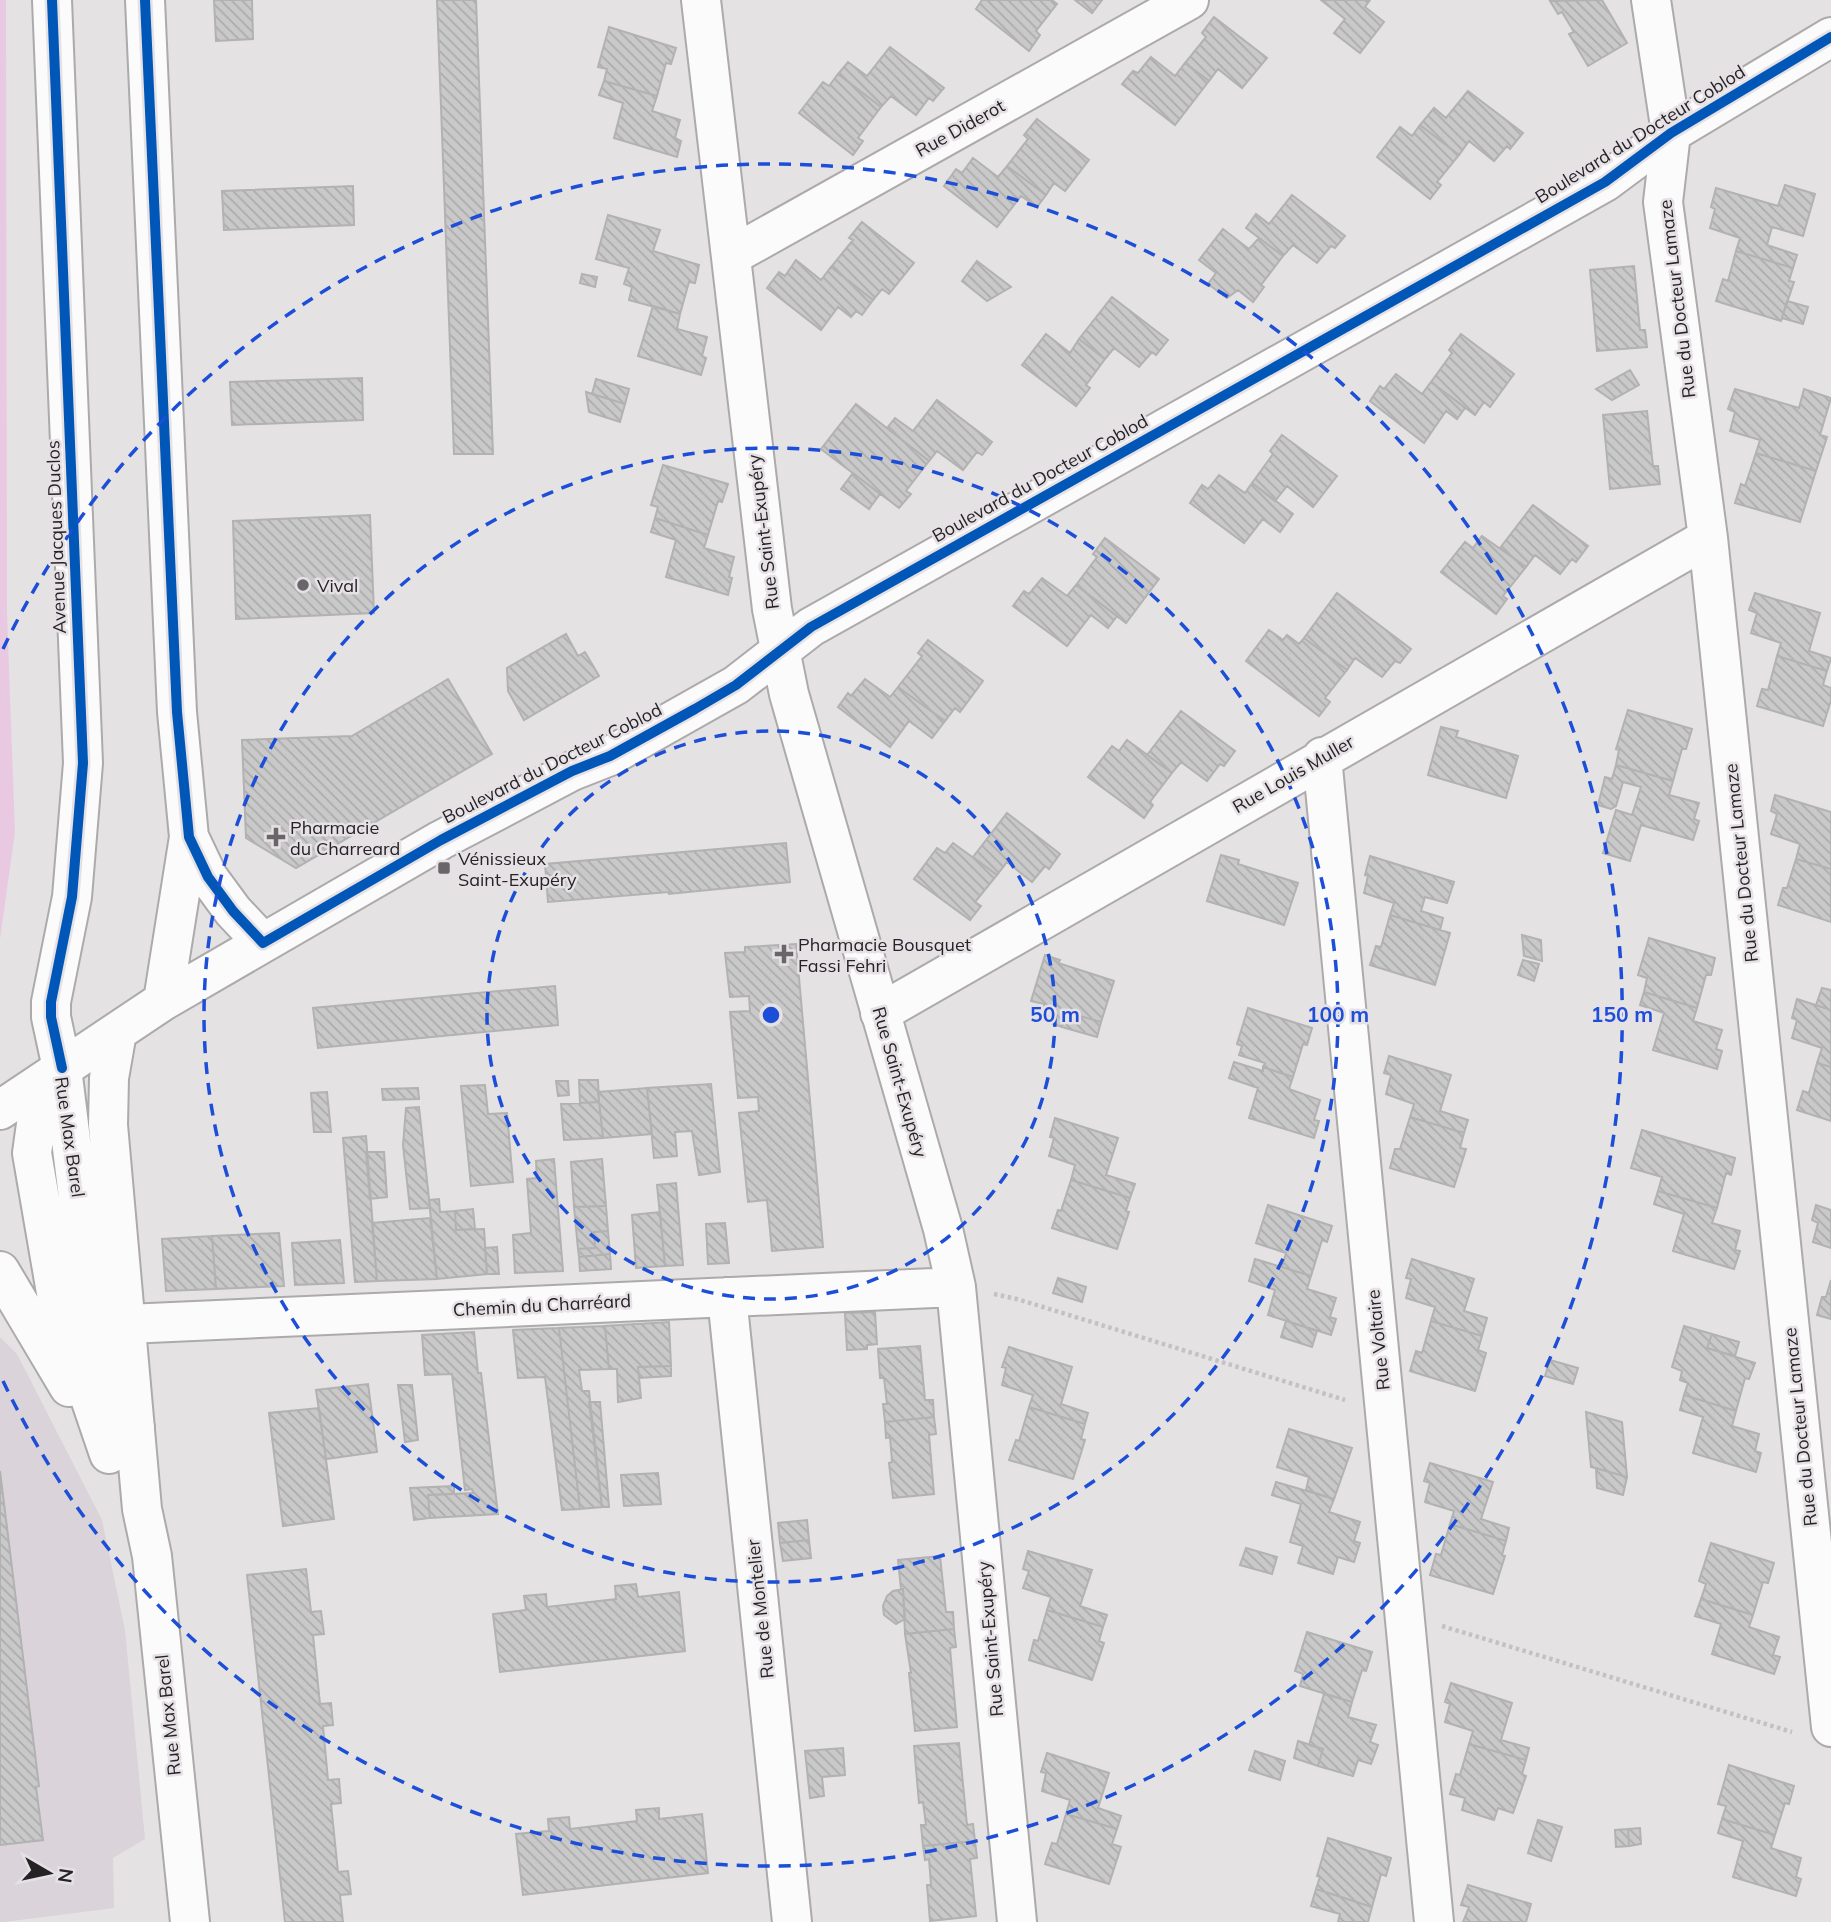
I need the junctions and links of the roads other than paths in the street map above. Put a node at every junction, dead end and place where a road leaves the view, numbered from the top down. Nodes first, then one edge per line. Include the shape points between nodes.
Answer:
1 (52, 0) edge
2 (145, 0) edge
3 (701, 0) edge
4 (1189, 0) edge
5 (1651, 0) edge
6 (1831, 37) edge
7 (1671, 134) junction
8 (731, 256) junction
9 (1708, 538) junction
10 (779, 651) junction
11 (1322, 757) junction
12 (189, 837) junction
13 (264, 943) junction
14 (163, 1001) junction
15 (880, 1013) junction
16 (117, 1032) junction
17 (62, 1068) junction
18 (0, 1110) edge
19 (0, 1271) edge
20 (956, 1287) junction
21 (727, 1297) junction
22 (127, 1324) junction
23 (135, 1427) junction
24 (109, 1454) junction
25 (142, 1509) junction
26 (1818, 1731) edge
27 (190, 1922) edge
28 (792, 1922) edge
29 (1017, 1922) edge
30 (1434, 1922) edge

1 - 17 street, Avenue Jacques Duclos via 83,763 72,897 51,1002
2 - 12 street via 177,712
3 - 8 street, Rue Saint-Exupéry
4 - 8 street, Rue Diderot
5 - 7 street, Rue du Docteur Lamaze
6 - 7 street, Boulevard du Docteur Coblod
7 - 9 street, Rue du Docteur Lamaze via 1663,202
7 - 10 street, Boulevard du Docteur Coblod via 1605,181 811,627
8 - 10 street, Rue Saint-Exupéry
9 - 11 street, Rue Louis Muller
9 - 26 street, Rue du Docteur Lamaze
10 - 13 street, Boulevard du Docteur Coblod via 736,685 647,736 441,840
10 - 15 street, Rue Saint-Exupéry
11 - 15 street, Rue Louis Muller
11 - 30 street, Rue Voltaire
12 - 13 street via 208,877
12 - 14 street
13 - 14 street, Boulevard du Docteur Coblod
14 - 16 street, Boulevard du Docteur Coblod
15 - 20 street, Rue Saint-Exupéry
16 - 17 street, Boulevard du Docteur Coblod
16 - 22 street, Rue Max Barel via 107,1125
17 - 18 street, Boulevard du Docteur Coblod
17 - 23 street, Rue Max Barel via 95,1311
17 - 24 street, Rue Max Barel via 36,1124 32,1153 58,1304
19 - 24 street, Rue Max Barel
20 - 21 street, Chemin du Charréard
20 - 29 street, Rue Saint-Exupéry
21 - 22 street, Chemin du Charréard
21 - 28 street, Rue de Montelier
22 - 23 street, Rue Max Barel
23 - 25 street, Rue Max Barel
24 - 25 street, Rue Max Barel
25 - 27 street, Rue Max Barel via 152,1556

